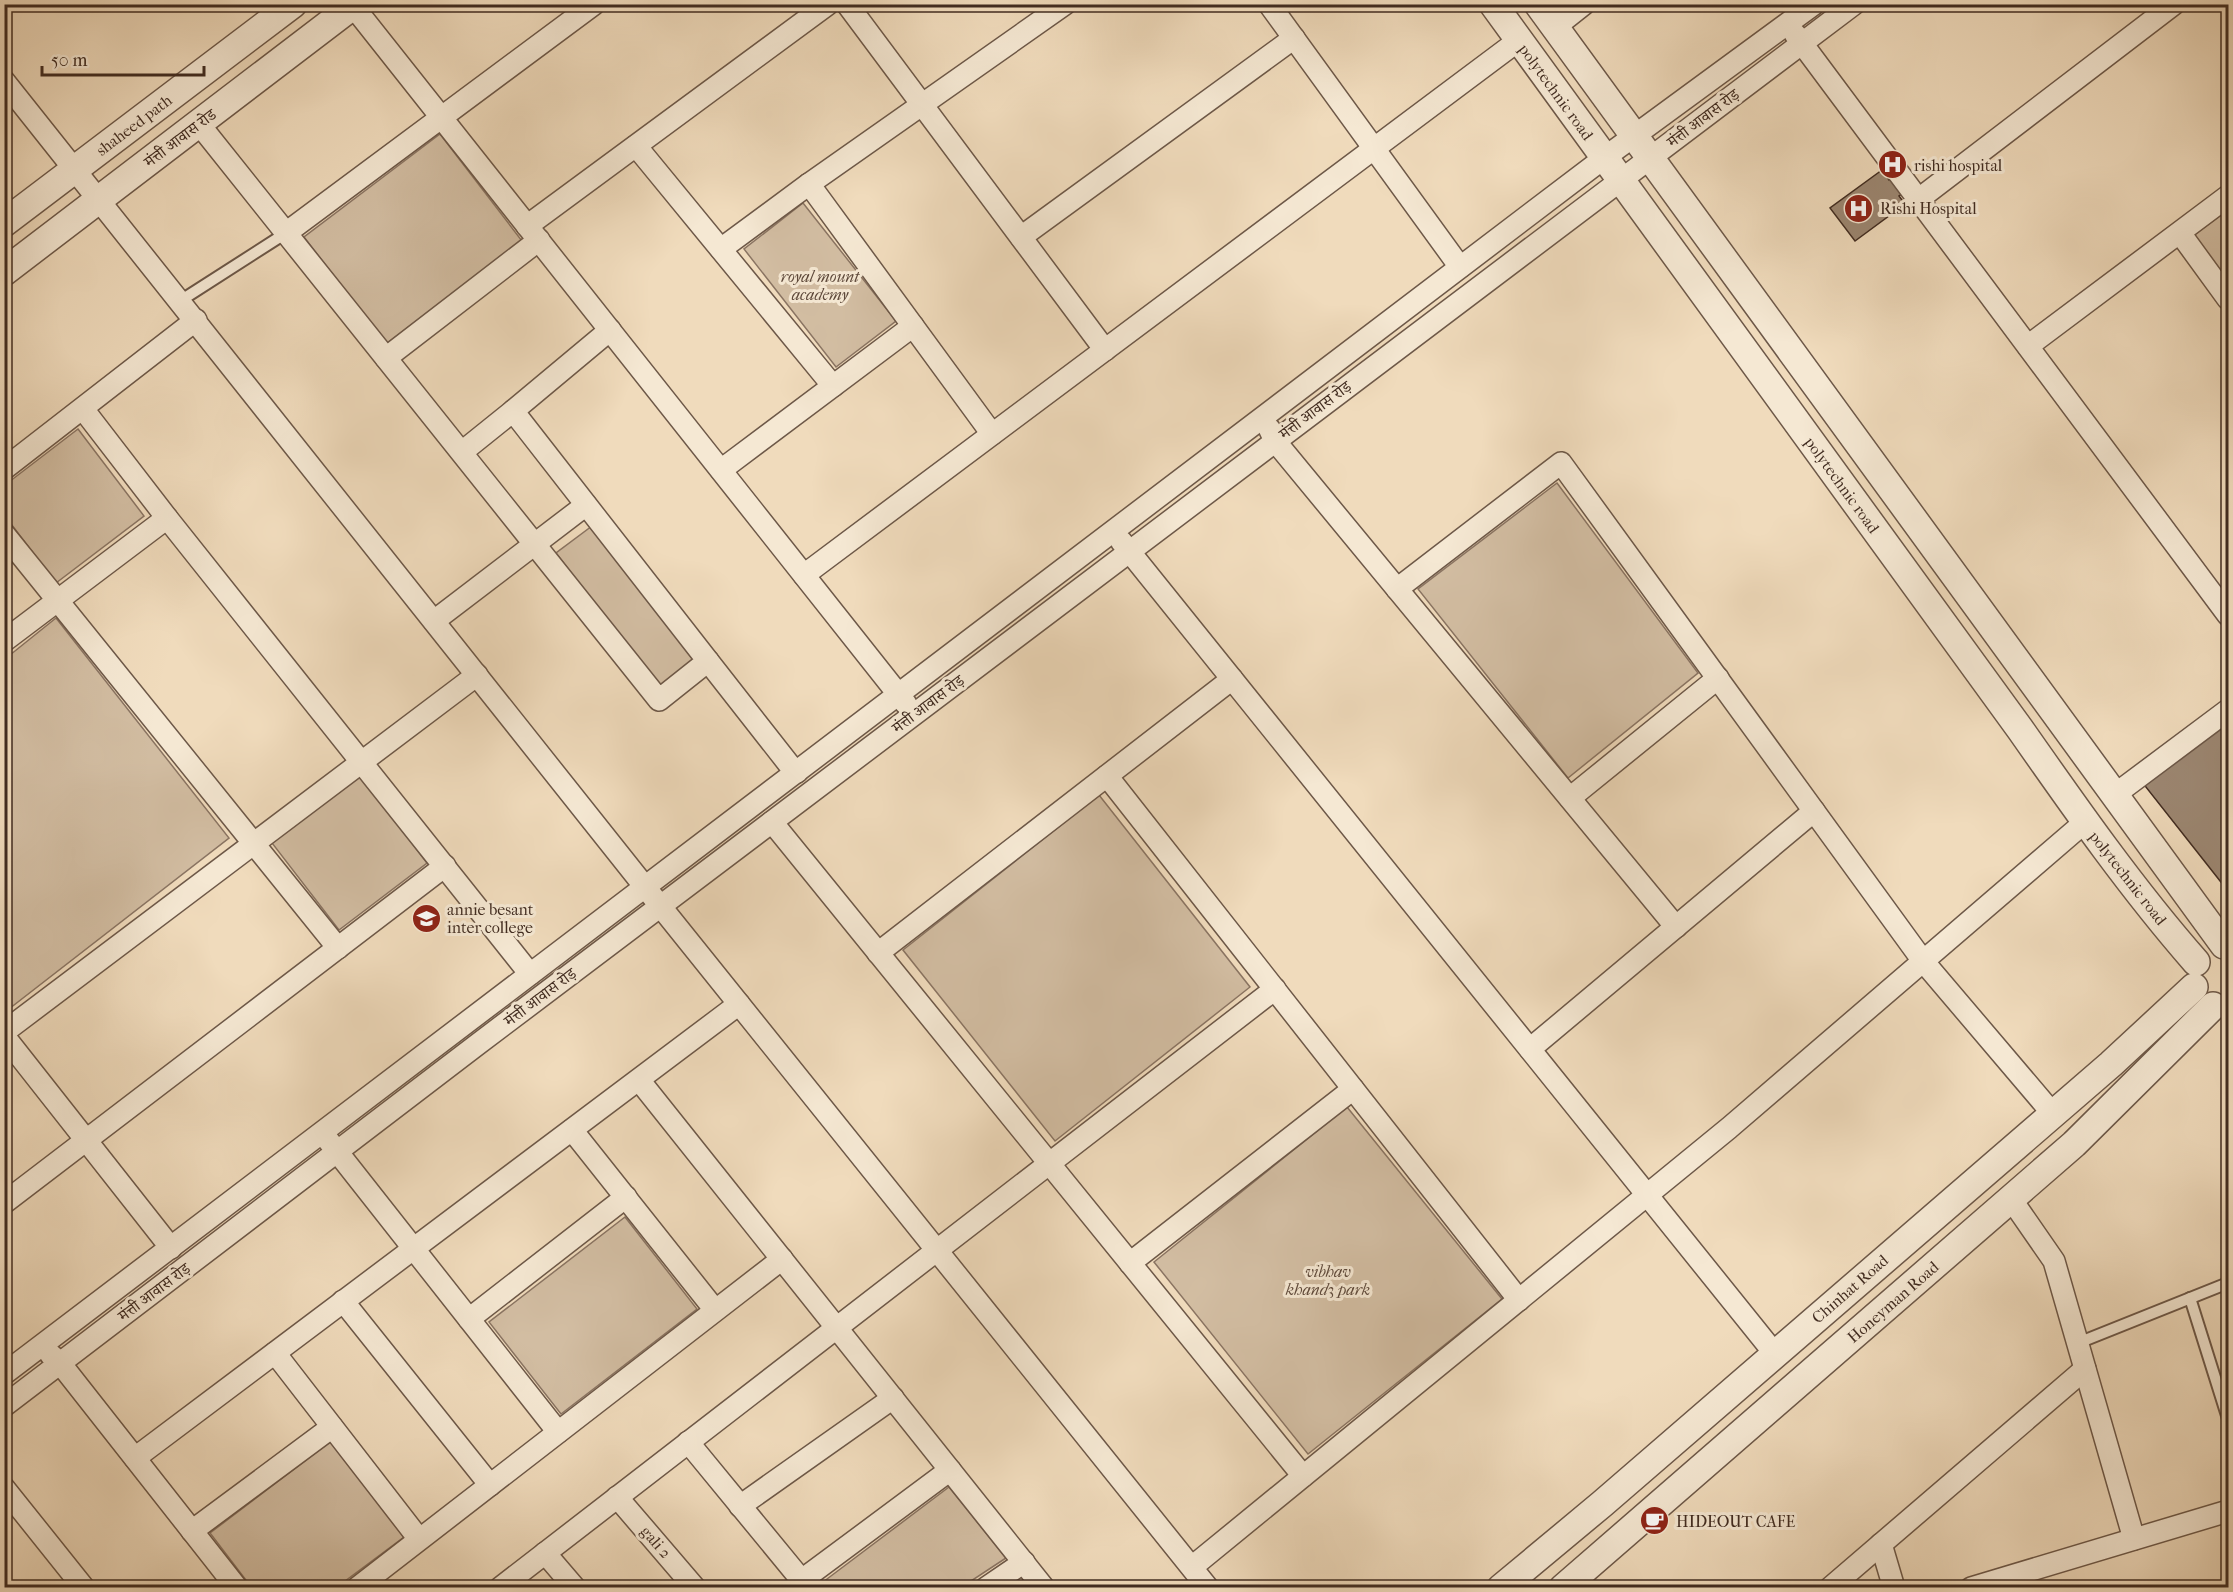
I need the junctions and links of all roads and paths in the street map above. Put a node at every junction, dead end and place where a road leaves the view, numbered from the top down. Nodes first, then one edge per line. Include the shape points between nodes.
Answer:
1 (293, 4) edge
2 (594, 4) edge
3 (828, 4) edge
4 (847, 4) edge
5 (1269, 4) edge
6 (1493, 4) edge
7 (1538, 4) edge
8 (1584, 4) edge
9 (1814, 4) edge
10 (1854, 4) edge
11 (2175, 4) edge
12 (354, 5) edge
13 (1056, 7) edge
14 (1788, 24) junction
15 (1555, 27) junction
16 (1294, 38) junction
17 (1519, 40) junction
18 (1803, 43) junction
19 (4, 81) edge
20 (922, 105) junction
21 (442, 118) junction
22 (199, 124) junction
23 (1634, 136) junction
24 (636, 146) junction
25 (1374, 149) junction
26 (1604, 158) junction
27 (1650, 158) junction
28 (76, 169) junction
29 (1620, 180) junction
30 (809, 184) junction
31 (2229, 196) edge
32 (100, 199) junction
33 (1919, 199) junction
34 (4, 223) edge
35 (286, 233) junction
36 (533, 233) junction
37 (2180, 233) junction
38 (1021, 237) junction
39 (721, 249) junction
40 (1460, 267) junction
41 (4, 272) edge
42 (2229, 299) edge
43 (180, 301) junction
44 (196, 320) junction
45 (913, 326) junction
46 (610, 330) junction
47 (2028, 346) junction
48 (1105, 350) junction
49 (386, 358) junction
50 (833, 386) junction
51 (83, 409) junction
52 (513, 411) junction
53 (1263, 417) junction
54 (992, 434) junction
55 (1275, 441) junction
56 (462, 452) junction
57 (4, 469) edge
58 (721, 470) junction
59 (586, 505) junction
60 (167, 518) junction
61 (1113, 531) junction
62 (4, 534) edge
63 (535, 544) junction
64 (1130, 551) junction
65 (804, 575) junction
66 (1397, 589) junction
67 (58, 600) junction
68 (2229, 615) edge
69 (434, 621) junction
70 (4, 641) edge
71 (708, 661) junction
72 (477, 675) junction
73 (1718, 678) junction
74 (1232, 679) junction
75 (898, 694) junction
76 (2229, 710) edge
77 (914, 714) junction
78 (362, 762) junction
79 (797, 772) junction
80 (1107, 776) junction
81 (2113, 796) junction
82 (1570, 798) junction
83 (1814, 811) junction
84 (772, 822) junction
85 (2085, 822) junction
86 (254, 844) junction
87 (445, 866) junction
88 (645, 887) junction
89 (660, 906) junction
90 (1676, 927) junction
91 (2226, 945) edge
92 (338, 948) junction
93 (878, 953) junction
94 (1923, 961) junction
95 (530, 974) junction
96 (2195, 974) junction
97 (1275, 989) junction
98 (739, 1004) junction
99 (2221, 1007) edge
100 (4, 1034) edge
101 (1530, 1050) junction
102 (639, 1080) junction
103 (1353, 1089) junction
104 (2053, 1114) junction
105 (572, 1130) junction
106 (323, 1133) junction
107 (87, 1140) junction
108 (337, 1152) junction
109 (1049, 1163) junction
110 (1647, 1195) junction
111 (626, 1197) junction
112 (2011, 1199) junction
113 (4, 1203) edge
114 (171, 1248) junction
115 (414, 1248) junction
116 (937, 1250) junction
117 (782, 1259) junction
118 (1130, 1263) junction
119 (2229, 1283) edge
120 (2190, 1298) junction
121 (1519, 1300) junction
122 (343, 1301) junction
123 (715, 1310) junction
124 (469, 1319) junction
125 (837, 1328) junction
126 (2078, 1343) junction
127 (42, 1346) junction
128 (275, 1353) junction
129 (1775, 1354) junction
130 (60, 1364) junction
131 (2085, 1369) junction
132 (4, 1374) edge
133 (893, 1398) junction
134 (4, 1406) edge
135 (2229, 1419) edge
136 (332, 1427) junction
137 (558, 1432) junction
138 (688, 1442) junction
139 (135, 1458) junction
140 (950, 1470) junction
141 (1303, 1476) junction
142 (490, 1485) junction
143 (4, 1488) edge
144 (617, 1497) junction
145 (740, 1506) junction
146 (2229, 1511) edge
147 (192, 1531) junction
148 (419, 1539) junction
149 (2134, 1539) junction
150 (1881, 1544) junction
151 (545, 1552) junction
152 (1024, 1562) junction
153 (1192, 1567) junction
154 (2020, 1580) edge
155 (805, 1584) edge
156 (84, 1587) edge
157 (237, 1587) edge
158 (357, 1587) edge
159 (500, 1587) edge
160 (575, 1587) edge
161 (695, 1587) edge
162 (986, 1587) edge
163 (1044, 1587) edge
164 (1208, 1587) edge
165 (1503, 1587) edge
166 (1563, 1587) edge
167 (1830, 1587) edge
168 (1894, 1587) edge
169 (1971, 1587) edge

1 - 28 street, shaheed path
2 - 21 street
3 - 24 street
4 - 20 street
5 - 16 street
6 - 17 street, polytechnic road
7 - 15 street
8 - 15 street
9 - 14 street
10 - 18 street, मंत्ती आवास रोड़
11 - 33 street
12 - 21 street
12 - 22 street, मंत्ती आवास रोड
13 - 20 street
14 - 18 street
14 - 23 street
15 - 23 street
16 - 25 street
16 - 38 street
17 - 25 street
17 - 26 street, polytechnic road
18 - 27 street, मंत्ती आवास रोड़
18 - 33 street
19 - 28 street
20 - 30 street
20 - 38 street
21 - 35 street
21 - 36 street
22 - 32 street, मंत्ती आवास रोड
22 - 35 street
23 - 26 street
23 - 27 street
24 - 36 street
24 - 39 street
25 - 40 street
25 - 48 street
26 - 29 street, polytechnic road
26 - 40 street
27 - 29 street, मंत्ती आवास रोड़
27 - 81 street
28 - 32 street
28 - 34 street, shaheed path
29 - 55 street, मंत्ती आवास रोड़
29 - 85 street, polytechnic road
30 - 39 street
30 - 45 street
31 - 37 street
32 - 41 street, मंत्ती आवास रोड
32 - 43 street
33 - 47 street
35 - 43 lane
35 - 49 street
36 - 46 street
36 - 49 street
37 - 42 street
37 - 47 street
38 - 48 street
39 - 50 street
40 - 53 street
43 - 44 street
44 - 51 street
44 - 69 street
45 - 50 street
45 - 54 street
46 - 52 street
46 - 58 street
47 - 68 street
48 - 54 street
49 - 56 street
50 - 58 street
51 - 57 street
51 - 60 street
52 - 56 street
52 - 59 street
53 - 55 street
53 - 61 street
54 - 65 street
55 - 64 street, मंत्ती आवास रोड़
55 - 66 street
56 - 63 street
58 - 65 street
59 - 63 street
59 - 71 street
60 - 67 street
60 - 78 street
61 - 64 street
61 - 75 street
62 - 67 street
63 - 69 street
63 - 71 street via 660,700
64 - 74 street
64 - 77 street, मंत्ती आवास रोड़
65 - 75 street
66 - 73 street via 1561,463
66 - 82 street
67 - 70 street
67 - 86 street
69 - 72 street
71 - 79 street
72 - 78 street
72 - 88 street
73 - 82 street
73 - 83 street
74 - 80 street
74 - 101 street
75 - 77 street
75 - 79 street
76 - 81 street
77 - 84 street, मंत्ती आवास रोड़
78 - 86 street
78 - 87 street
79 - 88 street
80 - 93 street
80 - 97 street
81 - 91 street
82 - 90 street
83 - 90 street
83 - 94 street
84 - 89 street, मंत्ती आवास रोड़
84 - 93 street
85 - 94 street
85 - 96 street, polytechnic road via 2171,934
86 - 92 street
86 - 100 street
87 - 92 street
87 - 95 street
88 - 89 street
88 - 95 street
89 - 98 street
89 - 108 street, मंत्ती आवास रोड़
90 - 101 street
91 - 96 street, Chinhat Road via 2203,953
92 - 107 street
93 - 109 street
94 - 104 street
94 - 110 street
95 - 106 street
96 - 99 street, polytechnic road via 2201,999
96 - 104 street, Chinhat Road via 2111,1064
97 - 103 street
97 - 109 street
98 - 102 street
98 - 116 street
99 - 112 street, Honeyman Road
100 - 107 street
101 - 110 street
102 - 105 street
102 - 117 street
103 - 118 street
103 - 121 street
104 - 129 street, Chinhat Road
105 - 111 street
105 - 115 street
106 - 108 street
106 - 114 street
107 - 113 street
107 - 114 street
108 - 115 street
108 - 130 street, मंत्ती आवास रोड़
109 - 116 street
109 - 118 street
110 - 121 street
110 - 129 street
111 - 123 street
111 - 124 street
112 - 126 street via 2054,1261
112 - 166 street, Honeyman Road
114 - 127 street
115 - 122 street
115 - 124 street
116 - 125 street
116 - 153 street
117 - 123 street
117 - 125 street
118 - 141 street
119 - 120 lane
120 - 126 lane
120 - 135 lane
121 - 141 street
122 - 128 street
122 - 142 street
123 - 137 street
124 - 137 street
125 - 133 street
125 - 138 street
126 - 131 street
127 - 130 street
127 - 132 street
128 - 136 street
128 - 139 street
129 - 165 street, Chinhat Road
130 - 134 street, मंत्ती आवास रोड़
130 - 139 street
131 - 149 street
131 - 150 street
133 - 140 street
133 - 145 street
136 - 147 street
136 - 148 street
137 - 142 street
138 - 144 street
138 - 145 street
139 - 147 street
140 - 152 street
140 - 155 street
141 - 153 street
142 - 148 street
143 - 156 street
144 - 151 street
144 - 161 street, gali 2
145 - 155 street
146 - 149 street
147 - 157 street
148 - 158 street
149 - 154 street
150 - 167 street
150 - 168 street
151 - 159 street
151 - 160 street
152 - 162 street
152 - 163 street
153 - 164 street
154 - 169 street

